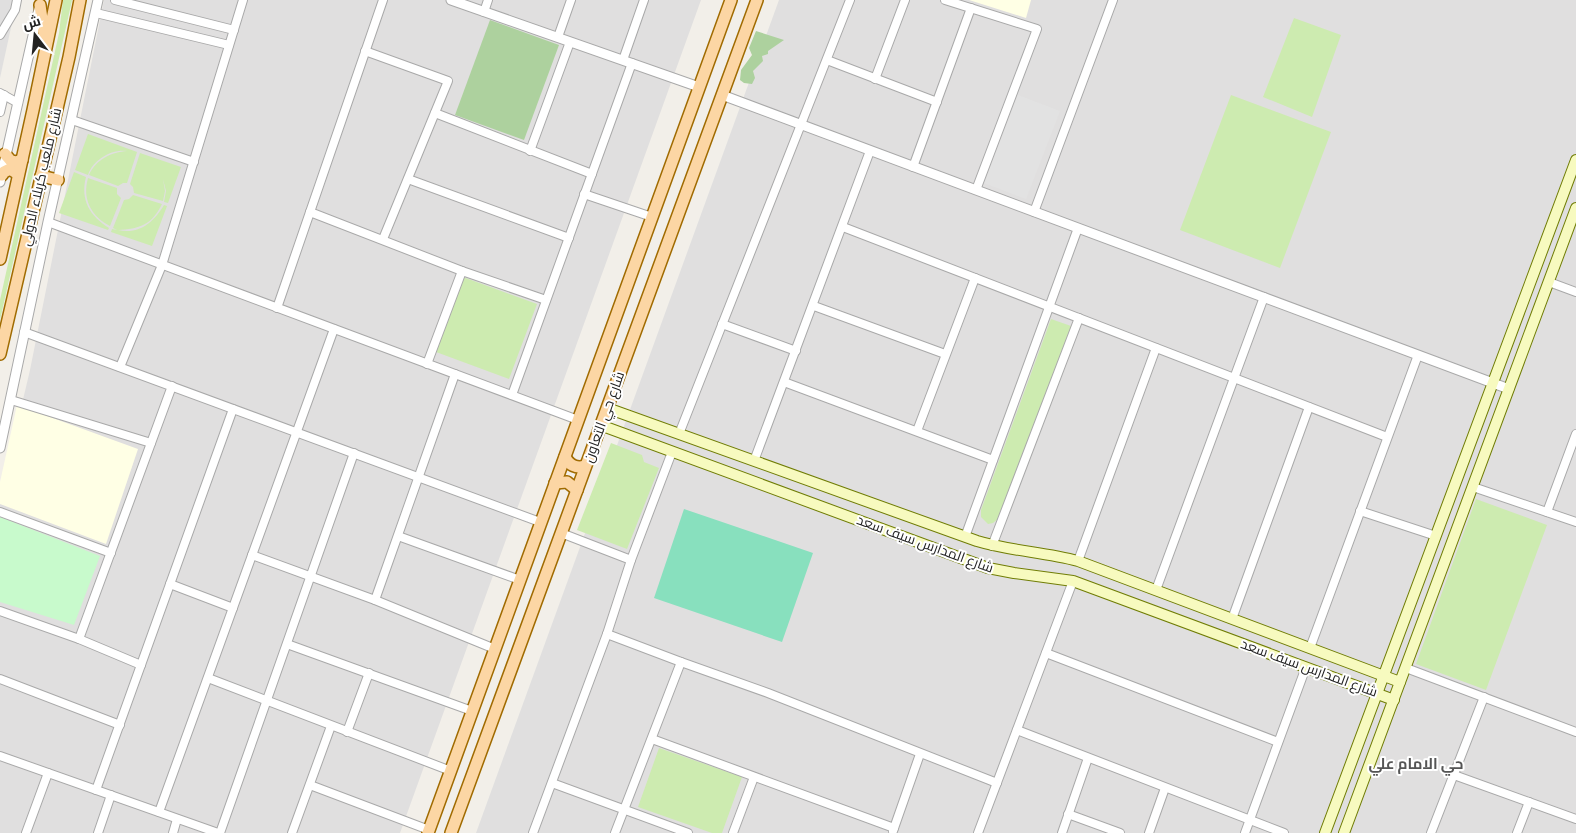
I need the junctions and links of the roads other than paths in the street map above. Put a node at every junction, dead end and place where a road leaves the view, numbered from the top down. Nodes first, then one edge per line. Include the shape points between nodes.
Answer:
1 (17, 0) edge
2 (56, 0) edge
3 (80, 0) edge
4 (98, 0) edge
5 (115, 0) edge
6 (243, 0) edge
7 (383, 0) edge
8 (451, 0) edge
9 (488, 0) edge
10 (571, 0) edge
11 (644, 0) edge
12 (731, 0) edge
13 (850, 0) edge
14 (905, 0) edge
15 (946, 0) edge
16 (1113, 0) edge
17 (40, 2) edge
18 (754, 2) edge
19 (971, 8) junction
20 (484, 12) junction
21 (96, 13) junction
22 (2, 26) edge
23 (234, 30) junction
24 (0, 36) edge
25 (558, 37) junction
26 (570, 42) junction
27 (229, 45) junction
28 (46, 48) junction
29 (366, 51) junction
30 (827, 60) junction
31 (627, 62) junction
32 (875, 79) junction
33 (699, 87) junction
34 (2, 94) edge
35 (722, 95) junction
36 (937, 102) junction
37 (18, 104) junction
38 (0, 112) edge
39 (435, 113) junction
40 (72, 120) junction
41 (801, 125) junction
42 (530, 151) junction
43 (870, 151) junction
44 (5, 154) junction
45 (22, 160) junction
46 (1576, 160) edge
47 (194, 162) junction
48 (913, 167) junction
49 (18, 174) junction
50 (592, 174) junction
51 (41, 176) junction
52 (1, 178) edge
53 (408, 179) junction
54 (58, 180) junction
55 (976, 190) junction
56 (584, 194) junction
57 (1576, 208) edge
58 (310, 212) junction
59 (1034, 212) junction
60 (652, 217) junction
61 (48, 222) junction
62 (842, 226) junction
63 (1078, 228) junction
64 (568, 238) junction
65 (383, 239) junction
66 (0, 259) edge
67 (162, 265) junction
68 (462, 271) junction
69 (975, 278) junction
70 (1549, 282) junction
71 (1576, 292) edge
72 (1264, 297) junction
73 (546, 300) junction
74 (814, 306) junction
75 (1049, 307) junction
76 (277, 308) junction
77 (1079, 318) junction
78 (722, 324) junction
79 (334, 329) junction
80 (24, 332) junction
81 (1156, 348) junction
82 (796, 351) junction
83 (0, 354) edge
84 (945, 354) junction
85 (1418, 354) junction
86 (427, 364) junction
87 (120, 368) junction
88 (455, 374) junction
89 (1234, 378) junction
90 (784, 382) junction
91 (1493, 383) junction
92 (172, 386) junction
93 (1509, 389) junction
94 (512, 395) junction
95 (11, 400) junction
96 (1309, 407) junction
97 (607, 408) junction
98 (233, 409) junction
99 (578, 420) junction
100 (600, 425) junction
101 (917, 431) junction
102 (297, 432) junction
103 (679, 434) junction
104 (1576, 434) edge
105 (1386, 438) junction
106 (151, 443) junction
107 (0, 448) edge
108 (672, 452) junction
109 (354, 453) junction
110 (565, 456) junction
111 (993, 460) junction
112 (754, 461) junction
113 (585, 466) junction
114 (790, 474) junction
115 (419, 477) junction
116 (811, 481) junction
117 (555, 483) junction
118 (1472, 487) junction
119 (577, 490) junction
120 (782, 492) junction
121 (804, 500) junction
122 (1360, 511) junction
123 (0, 512) edge
124 (1547, 512) junction
125 (540, 522) junction
126 (1576, 522) edge
127 (561, 533) junction
128 (398, 536) junction
129 (1436, 536) junction
130 (966, 537) junction
131 (992, 546) junction
132 (111, 553) junction
133 (252, 555) junction
134 (632, 560) junction
135 (1078, 561) junction
136 (310, 576) junction
137 (520, 580) junction
138 (1073, 581) junction
139 (170, 584) junction
140 (1156, 590) junction
141 (375, 600) junction
142 (233, 608) junction
143 (0, 611) edge
144 (1232, 619) junction
145 (607, 634) junction
146 (1272, 634) junction
147 (79, 639) junction
148 (1291, 641) junction
149 (287, 644) junction
150 (1310, 648) junction
151 (495, 649) junction
152 (1264, 652) junction
153 (1046, 653) junction
154 (1282, 658) junction
155 (681, 662) junction
156 (141, 665) junction
157 (1306, 667) junction
158 (1406, 668) junction
159 (369, 674) junction
160 (1384, 676) junction
161 (208, 678) junction
162 (0, 679) edge
163 (1400, 682) junction
164 (1377, 694) junction
165 (1484, 697) junction
166 (1394, 700) junction
167 (267, 701) junction
168 (472, 711) junction
169 (120, 724) junction
170 (331, 726) junction
171 (1017, 730) junction
172 (347, 732) junction
173 (1576, 732) edge
174 (652, 739) junction
175 (1278, 742) junction
176 (920, 754) junction
177 (0, 756) edge
178 (1088, 758) junction
179 (451, 771) junction
180 (48, 773) junction
181 (1454, 775) junction
182 (754, 777) junction
183 (552, 783) junction
184 (997, 784) junction
185 (310, 785) junction
186 (1165, 788) junction
187 (96, 790) junction
188 (111, 795) junction
189 (1529, 802) junction
190 (624, 810) junction
191 (159, 812) junction
192 (1068, 814) junction
193 (177, 819) junction
194 (1576, 819) edge
195 (1249, 820) junction
196 (429, 831) edge
197 (893, 831) edge
198 (26, 833) edge
199 (98, 833) edge
200 (172, 833) edge
201 (219, 833) edge
202 (292, 833) edge
203 (451, 833) edge
204 (533, 833) edge
205 (615, 833) edge
206 (688, 833) edge
207 (733, 833) edge
208 (978, 833) edge
209 (1062, 833) edge
210 (1120, 833) edge
211 (1149, 833) edge
212 (1245, 833) edge
213 (1284, 833) edge
214 (1325, 833) edge
215 (1344, 833) edge
216 (1432, 833) edge
217 (1517, 833) edge

1 - 22 street via 15,10
2 - 28 main road, شارع ملعب كربلاء الدولي
3 - 51 main road, شارع ملعب كربلاء الدولي via 70,58
4 - 21 street
5 - 23 street
6 - 23 street
7 - 29 street
8 - 20 street
9 - 20 street
10 - 25 street
11 - 31 street
12 - 33 main road, شارع حي التعاون
13 - 30 street
14 - 32 street
15 - 19 street
16 - 59 street
17 - 28 main road
17 - 37 street
18 - 35 main road, شارع حي التعاون
19 - 36 street
19 - 55 street via 1037,29
20 - 25 street
21 - 27 street
21 - 40 street
22 - 24 street
23 - 27 street
25 - 26 street
26 - 31 street
26 - 42 street
27 - 47 street
28 - 45 main road, شارع ملعب كربلاء الدولي
29 - 39 street via 448,81
29 - 58 street
30 - 32 street
30 - 41 street
31 - 33 street
31 - 50 street
32 - 36 street
33 - 60 main road, شارع حي التعاون
34 - 37 street
34 - 38 street
35 - 41 street
35 - 97 main road, شارع حي التعاون
36 - 48 street
37 - 44 street
39 - 42 street
39 - 53 street
40 - 47 street
40 - 54 street
41 - 43 street
41 - 78 street
42 - 50 street
43 - 48 street
43 - 62 street
44 - 45 main road via 16,162
44 - 52 street
45 - 49 main road, شارع ملعب كربلاء الدولي
46 - 91 main road
47 - 67 street
48 - 55 street
49 - 52 main road via 10,169
49 - 66 main road, شارع ملعب كربلاء الدولي
50 - 56 street
51 - 54 main road
51 - 83 main road, شارع ملعب كربلاء الدولي
53 - 64 street
53 - 65 street
54 - 61 street
55 - 59 street
56 - 60 street
56 - 64 street
57 - 70 main road
58 - 65 street
58 - 76 street
59 - 63 street
60 - 99 main road, شارع حي التعاون
61 - 67 street
61 - 80 street
62 - 69 street
62 - 74 street
63 - 72 street
63 - 75 street
64 - 73 street
65 - 68 street
67 - 76 street
67 - 87 street
68 - 73 street
68 - 86 street
69 - 75 street
69 - 84 street
70 - 71 street
70 - 93 main road
72 - 85 street
72 - 89 street
73 - 94 street
74 - 82 street
74 - 84 street
75 - 77 street
75 - 111 street
76 - 79 street
77 - 81 street
77 - 131 street
78 - 82 street
78 - 103 street
79 - 86 street
79 - 102 street
80 - 87 street
80 - 95 street
81 - 89 street
81 - 135 street
82 - 90 street
84 - 101 street
85 - 91 street
85 - 105 street
86 - 88 street
87 - 92 street
88 - 94 street
88 - 115 street
89 - 96 street
89 - 140 street
90 - 101 street
90 - 112 street
91 - 93 street
91 - 129 main road
92 - 98 street
92 - 106 street
93 - 118 main road
94 - 99 street
95 - 106 street
95 - 107 street
96 - 105 street
96 - 144 street
97 - 100 main road, شارع حي التعاون
97 - 103 main road, شارع المدارس سيف سعد
98 - 102 street
98 - 139 street
99 - 110 main road, شارع حي التعاون
100 - 108 main road, شارع المدارس سيف سعد
100 - 113 main road, شارع حي التعاون
101 - 111 street
102 - 109 street
102 - 133 street
103 - 112 main road, شارع المدارس سيف سعد
104 - 124 street
105 - 122 street
106 - 132 street
108 - 120 main road, شارع المدارس سيف سعد
108 - 134 street
109 - 115 street
109 - 136 street
110 - 113 main road via 573,466
110 - 117 main road, شارع حي التعاون
111 - 130 street
112 - 114 main road, شارع المدارس سيف سعد
113 - 119 main road, شارع حي التعاون
114 - 116 main road, شارع المدارس سيف سعد
114 - 120 main road via 791,482
115 - 125 street
115 - 128 street
116 - 121 main road via 804,487
116 - 130 main road, شارع المدارس سيف سعد
117 - 119 main road via 568,482
117 - 125 main road, شارع حي التعاون
118 - 124 street
118 - 158 main road
119 - 127 main road, شارع حي التعاون
120 - 121 main road, شارع المدارس سيف سعد
121 - 138 main road, شارع المدارس سيف سعد via 988,568
122 - 129 street
122 - 150 street
123 - 132 street
124 - 126 street
125 - 137 main road, شارع حي التعاون
127 - 134 street
127 - 203 main road, شارع حي التعاون
128 - 137 street
128 - 141 street
129 - 160 main road
130 - 131 main road, شارع المدارس سيف سعد
131 - 135 main road, شارع المدارس سيف سعد
132 - 147 street
133 - 136 street
133 - 142 street
134 - 145 street
135 - 140 main road, شارع المدارس سيف سعد
136 - 141 street
136 - 149 street
137 - 151 main road, شارع حي التعاون
138 - 152 main road, شارع المدارس سيف سعد
138 - 153 street
139 - 142 street
139 - 156 street
140 - 144 main road, شارع المدارس سيف سعد
141 - 151 street
142 - 161 street
143 - 147 street
144 - 146 main road, شارع المدارس سيف سعد
145 - 155 street
145 - 183 street
146 - 148 main road, شارع المدارس سيف سعد
146 - 152 main road via 1272,647
147 - 156 street
148 - 150 main road, شارع المدارس سيف سعد
148 - 154 main road via 1284,646
149 - 159 street
149 - 167 street
150 - 160 main road, شارع المدارس سيف سعد
151 - 168 main road, شارع حي التعاون
152 - 154 main road, شارع المدارس سيف سعد
153 - 171 street
153 - 175 street
154 - 157 main road, شارع المدارس سيف سعد
155 - 174 street
155 - 176 street
156 - 169 street
157 - 164 main road, شارع المدارس سيف سعد
157 - 175 street
158 - 163 main road
158 - 165 street
159 - 168 street
159 - 172 street
160 - 163 main road, شارع المدارس سيف سعد
160 - 164 main road
161 - 167 street
161 - 191 street
162 - 169 street
163 - 166 main road
164 - 166 main road, شارع المدارس سيف سعد
164 - 214 main road
165 - 173 street
165 - 181 street
166 - 215 main road
167 - 170 street
167 - 201 street
168 - 179 main road, شارع حي التعاون
169 - 187 street
170 - 172 street
170 - 185 street
171 - 178 street
171 - 184 street
172 - 179 street
174 - 182 street
174 - 190 street
175 - 195 street
176 - 184 street
176 - 197 street
177 - 180 street
178 - 186 street
178 - 192 street
179 - 196 main road, شارع حي التعاون
180 - 187 street
180 - 198 street
181 - 189 street
181 - 216 street
182 - 197 street
182 - 207 street
183 - 190 street
183 - 204 street
184 - 208 street
185 - 196 street
185 - 202 street
186 - 195 street
186 - 211 street
187 - 188 street
188 - 191 street
188 - 199 street
189 - 194 street
189 - 217 street
190 - 205 street
190 - 206 street
191 - 193 street
192 - 209 street
192 - 210 street
193 - 200 street
193 - 201 street
195 - 212 street
195 - 213 street

